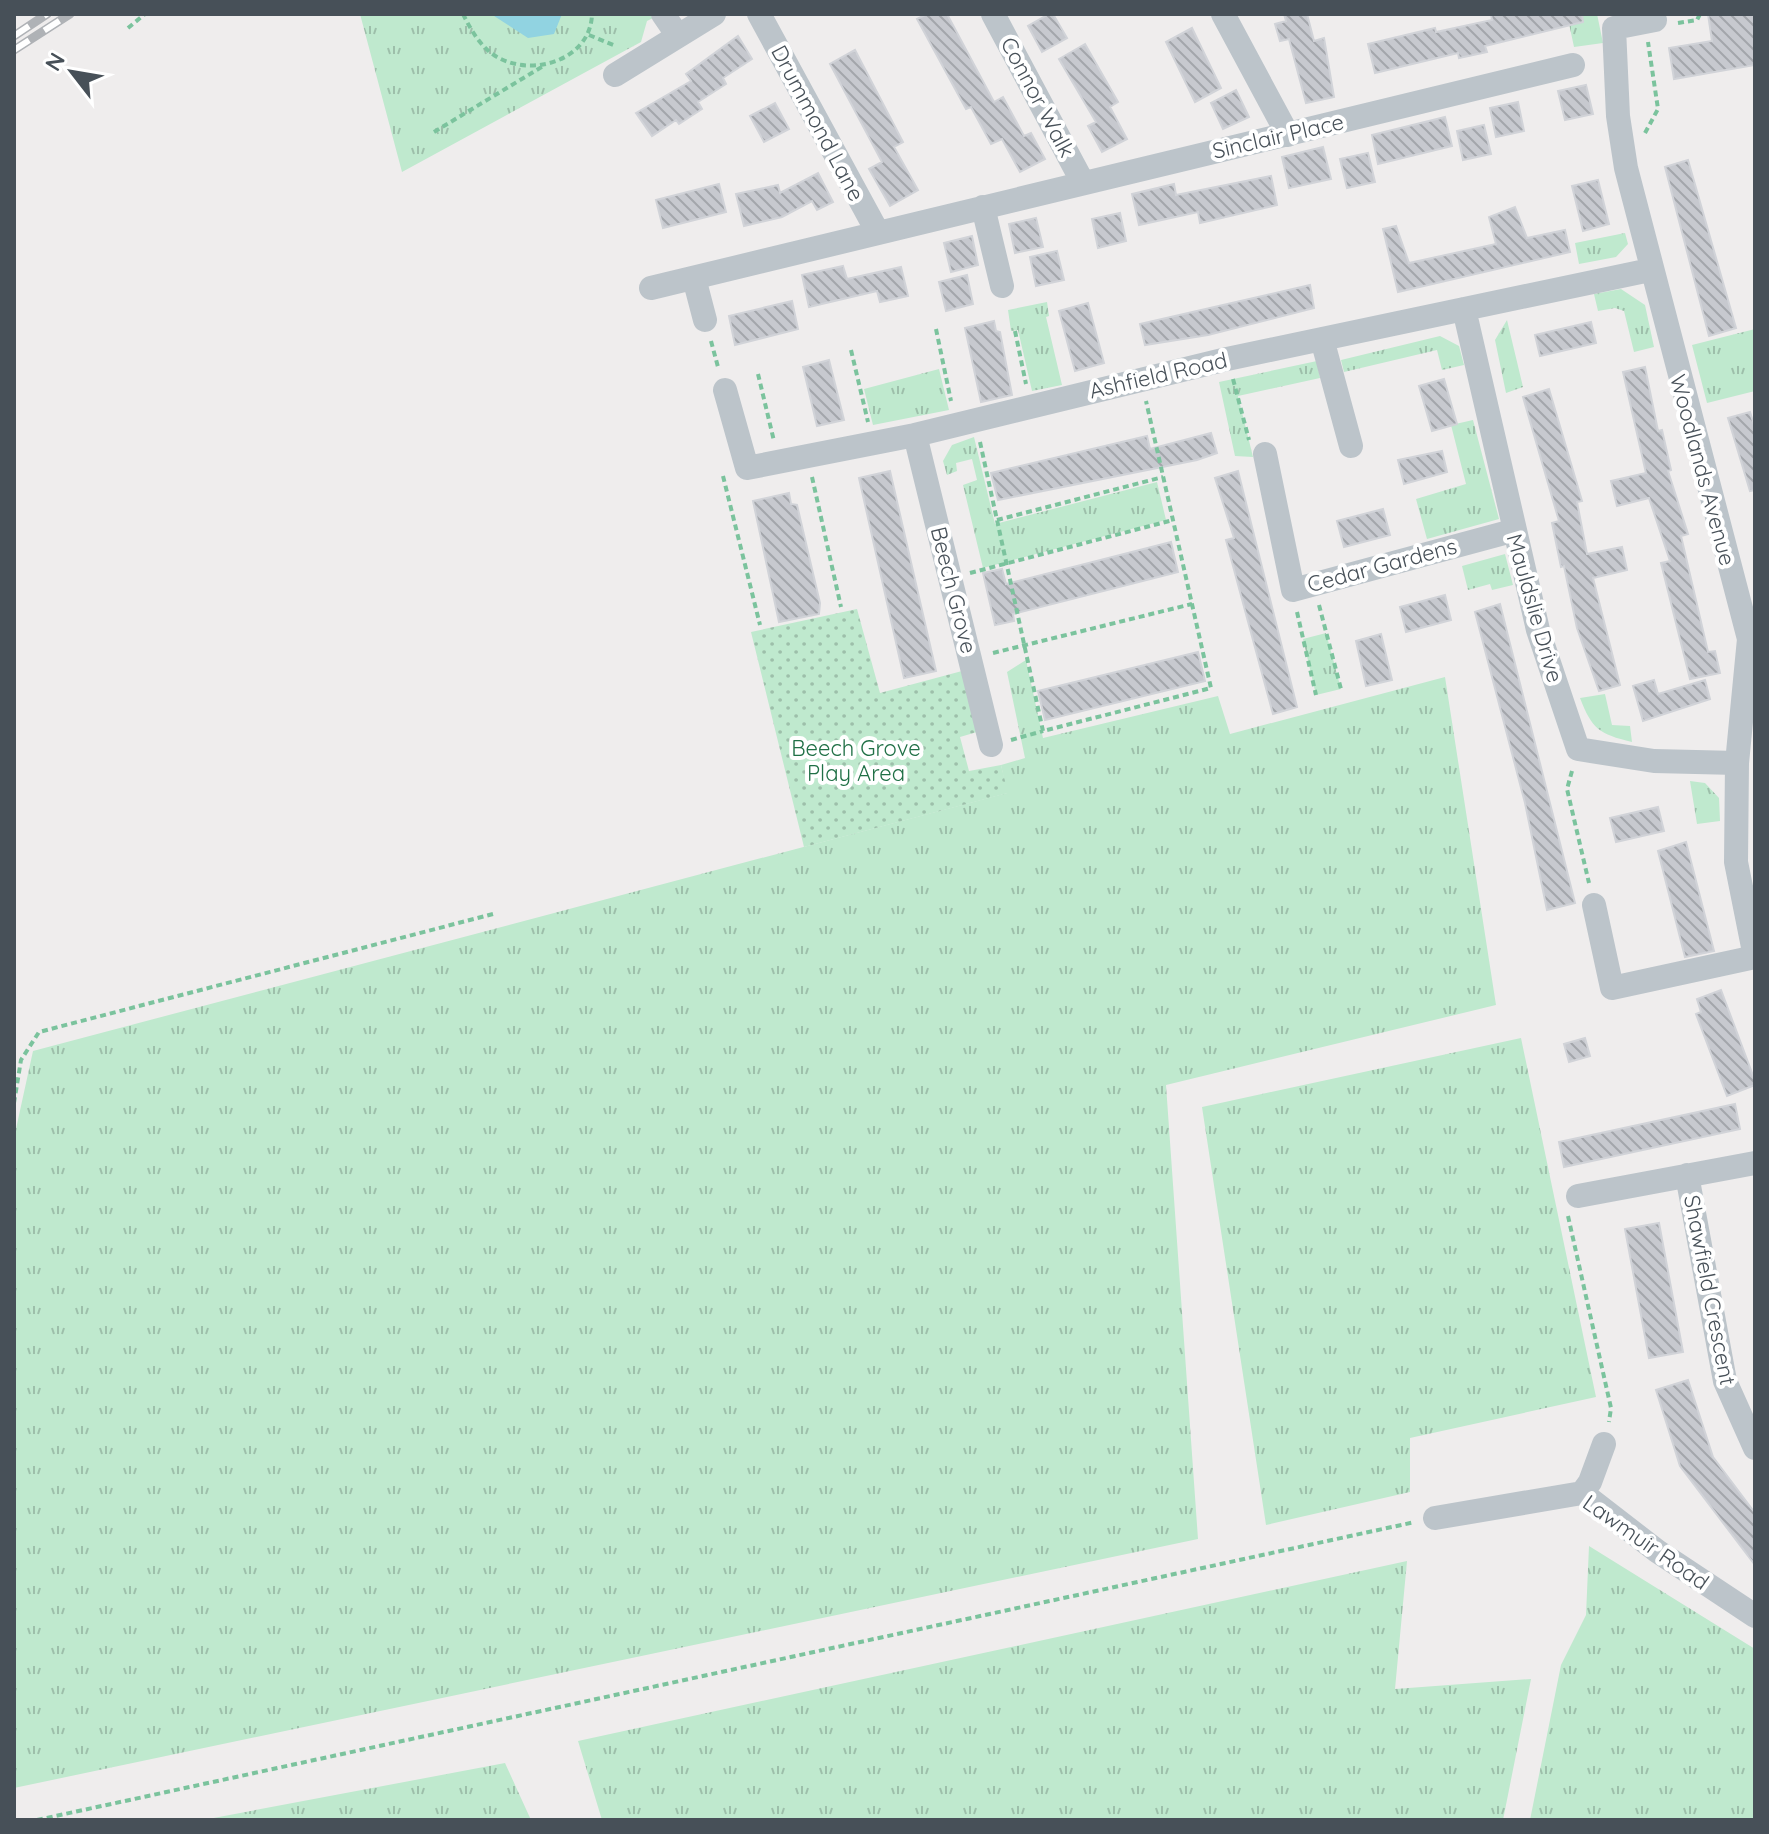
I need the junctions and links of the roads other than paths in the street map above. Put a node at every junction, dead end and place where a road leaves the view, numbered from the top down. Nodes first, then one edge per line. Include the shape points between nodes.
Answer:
1 (663, 14) edge
2 (714, 14) edge
3 (759, 14) edge
4 (993, 14) edge
5 (1223, 14) edge
6 (1613, 21) edge
7 (1657, 24) road end
8 (678, 36) junction
9 (1573, 65) dead end
10 (615, 75) dead end
11 (1288, 135) junction
12 (1082, 181) junction
13 (983, 207) junction
14 (877, 231) junction
15 (1650, 270) junction
16 (694, 278) junction
17 (1002, 286) dead end
18 (651, 288) dead end
19 (1464, 309) junction
20 (705, 320) road end
21 (1322, 339) junction
22 (725, 390) road end
23 (915, 435) junction
24 (1351, 446) dead end
25 (1265, 454) road end
26 (1512, 531) junction
27 (1744, 586) edge
28 (991, 745) road end
29 (1737, 763) junction
30 (1594, 905) road end
31 (1755, 957) edge
32 (1755, 1163) edge
33 (1687, 1175) junction
34 (1578, 1196) road end
35 (1604, 1444) road end
36 (1755, 1448) edge
37 (1582, 1493) junction
38 (1435, 1518) road end
39 (1755, 1616) edge

1 - 8 street
2 - 8 street
3 - 14 street, Drummond Lane
4 - 12 street, Connor Walk
5 - 11 street
6 - 7 street
6 - 15 street, Woodlands Avenue via 1618,116
8 - 10 street
9 - 11 street, Sinclair Place
11 - 12 street, Sinclair Place
12 - 13 street, Sinclair Place
13 - 14 street, Sinclair Place
13 - 17 street
14 - 16 street, Sinclair Place
15 - 19 street, Ashfield Road
15 - 27 street, Woodlands Avenue
16 - 18 street, Sinclair Place
16 - 20 street
19 - 21 street, Ashfield Road
19 - 26 street, Mauldslie Drive
21 - 23 street, Ashfield Road
21 - 24 street
22 - 23 street, Ashfield Road via 747,468
23 - 28 street, Beech Grove
25 - 26 street, Cedar Gardens via 1303,586
26 - 29 street, Mauldslie Drive via 1578,749 1654,761
27 - 29 street, Woodlands Avenue via 1749,639
29 - 31 street, Woodlands Avenue via 1736,862
30 - 31 street via 1612,988
32 - 33 street
33 - 34 street
33 - 36 street, Shawfield Crescent via 1725,1381
35 - 37 street
37 - 38 street, Lawmuir Road
37 - 39 street, Lawmuir Road

